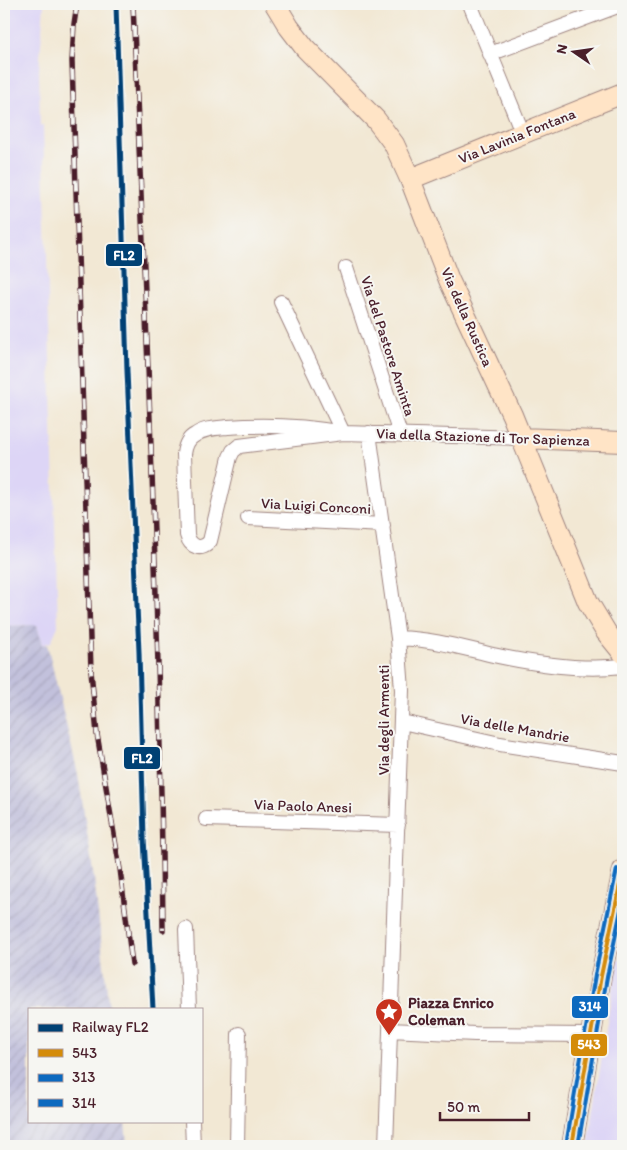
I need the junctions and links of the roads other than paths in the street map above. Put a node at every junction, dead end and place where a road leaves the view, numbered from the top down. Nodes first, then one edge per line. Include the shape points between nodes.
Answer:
1 (275, 4) edge
2 (470, 4) edge
3 (623, 4) edge
4 (490, 54) junction
5 (623, 93) edge
6 (523, 134) junction
7 (410, 179) junction
8 (346, 268) dead end
9 (281, 302) dead end
10 (344, 433) junction
11 (369, 433) junction
12 (400, 434) junction
13 (521, 438) junction
14 (623, 442) edge
15 (248, 518) dead end
16 (382, 525) junction
17 (398, 638) junction
18 (623, 653) edge
19 (623, 666) edge
20 (402, 722) junction
21 (623, 763) edge
22 (206, 820) dead end
23 (398, 825) junction
24 (623, 870) edge
25 (186, 929) dead end
26 (189, 1008) edge
27 (390, 1030) junction
28 (239, 1034) dead end
29 (591, 1035) junction
30 (192, 1122) edge
31 (193, 1146) edge
32 (237, 1146) edge
33 (386, 1146) edge
34 (572, 1146) edge

1 - 7 street, Via della Rustica via 305,48 383,128
2 - 4 street
3 - 4 street
4 - 6 street
5 - 6 street, Via Lavinia Fontana
6 - 7 street, Via Lavinia Fontana
7 - 13 street, Via della Rustica via 449,280
8 - 12 street, Via del Pastore Aminta
9 - 10 street
10 - 10 street, Via della Stazione di Tor Sapienza via 300,427 248,426 211,429 193,436 187,442 184,454 189,542 200,547 210,541 230,457 238,447
10 - 11 street, Via della Stazione di Tor Sapienza
11 - 12 street, Via della Stazione di Tor Sapienza
11 - 16 street, Via degli Armenti
12 - 13 street, Via della Stazione di Tor Sapienza
13 - 14 street, Via della Stazione di Tor Sapienza
13 - 18 street, Via della Rustica via 588,602
15 - 16 street, Via Luigi Conconi
16 - 17 street, Via degli Armenti
17 - 19 street via 443,642 532,663 597,668
17 - 20 street, Via degli Armenti
20 - 21 street, Via delle Mandrie via 500,744
20 - 23 street, Via degli Armenti
22 - 23 street, Via Paolo Anesi
23 - 27 street, Via degli Armenti
24 - 29 street
25 - 26 street
27 - 29 street
27 - 33 street
28 - 32 street
29 - 34 street
30 - 31 street

